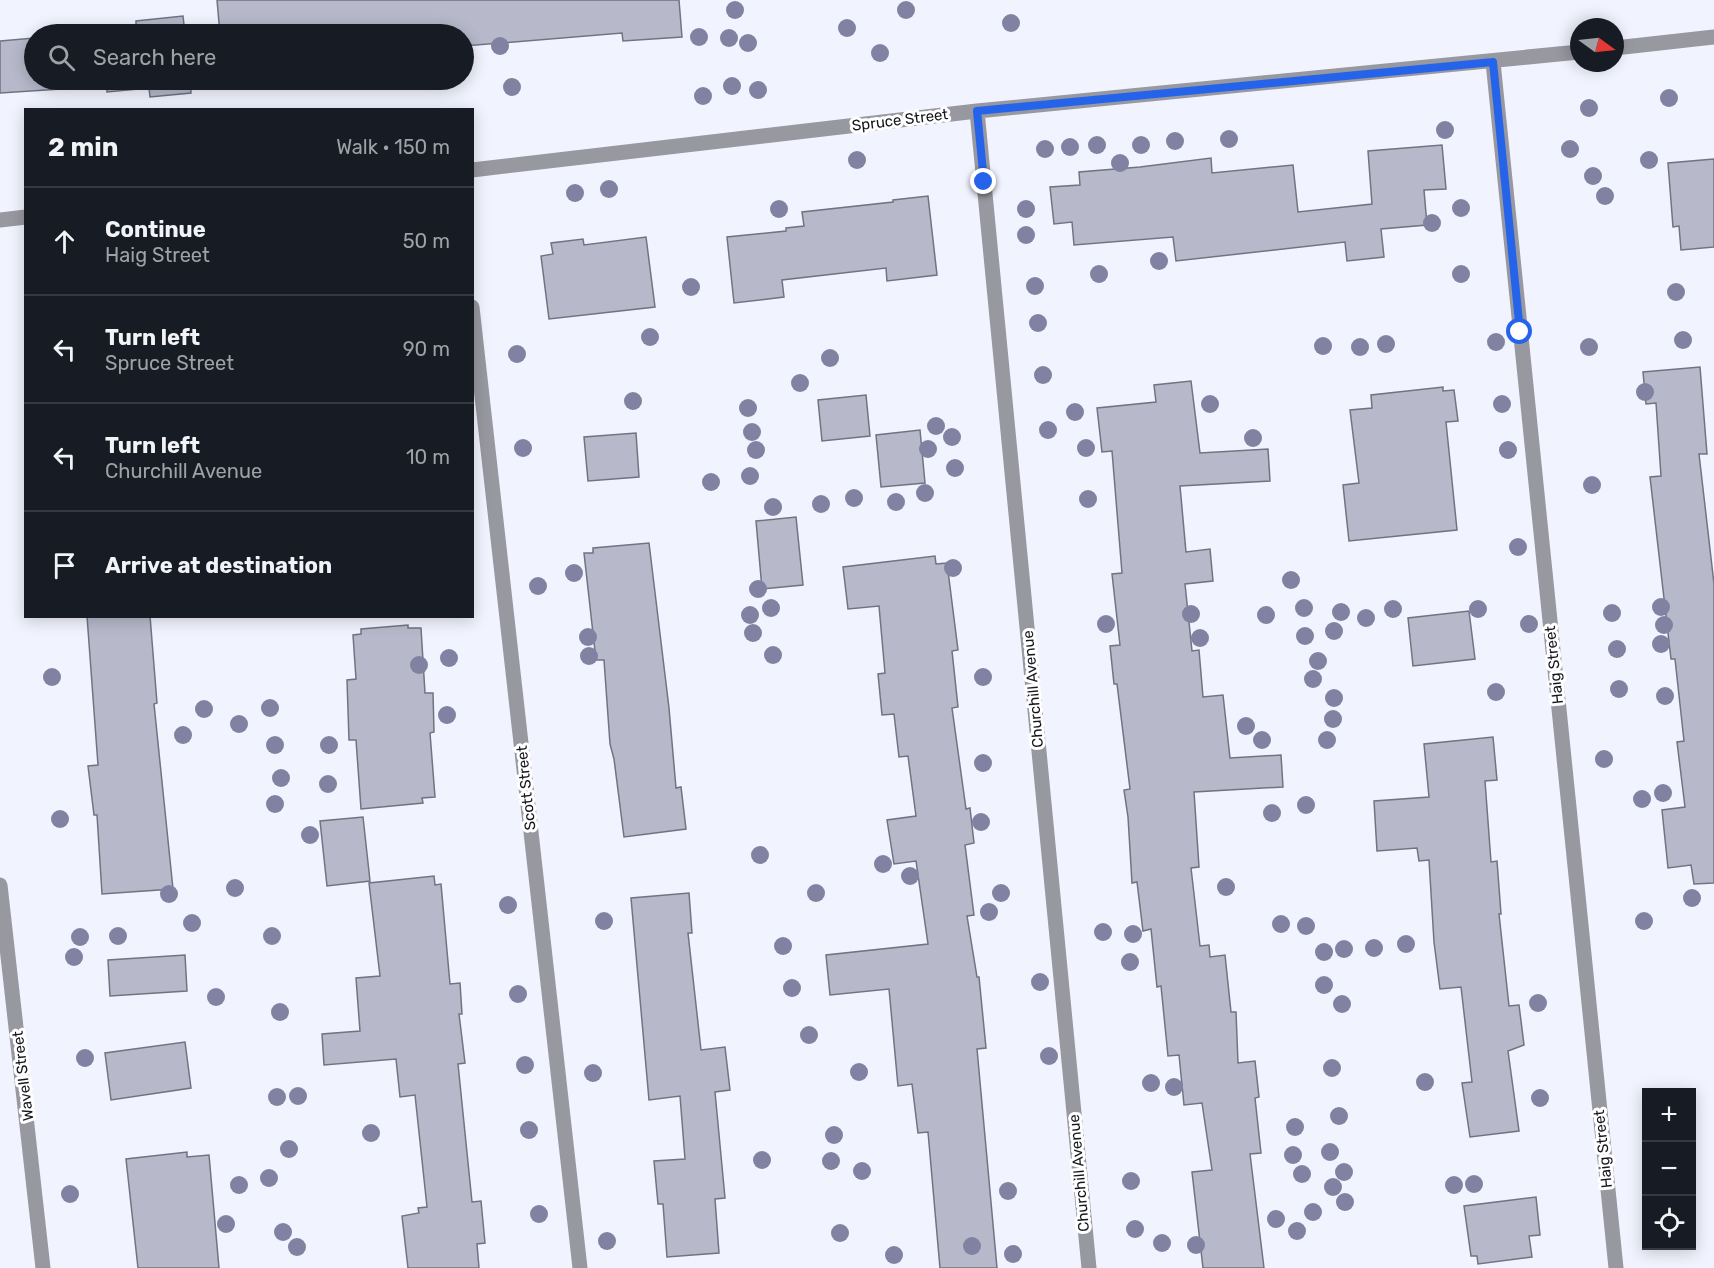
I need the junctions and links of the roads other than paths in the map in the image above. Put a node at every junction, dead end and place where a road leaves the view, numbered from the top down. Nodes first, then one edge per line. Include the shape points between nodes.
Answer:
1 (1714, 37) edge
2 (1624, 47) edge
3 (1570, 53) edge
4 (1493, 62) junction
5 (977, 111) junction
6 (474, 170) edge
7 (24, 217) edge
8 (0, 220) edge
9 (474, 325) edge
10 (0, 885) edge
11 (43, 1268) edge
12 (580, 1268) edge
13 (1089, 1268) edge
14 (1616, 1268) edge

1 - 2 street
3 - 4 street, Spruce Street
4 - 5 street, Spruce Street
4 - 14 street, Haig Street
5 - 6 street, Spruce Street
5 - 13 street, Churchill Avenue
7 - 8 street
9 - 12 street, Scott Street
10 - 11 street, Wavell Street

